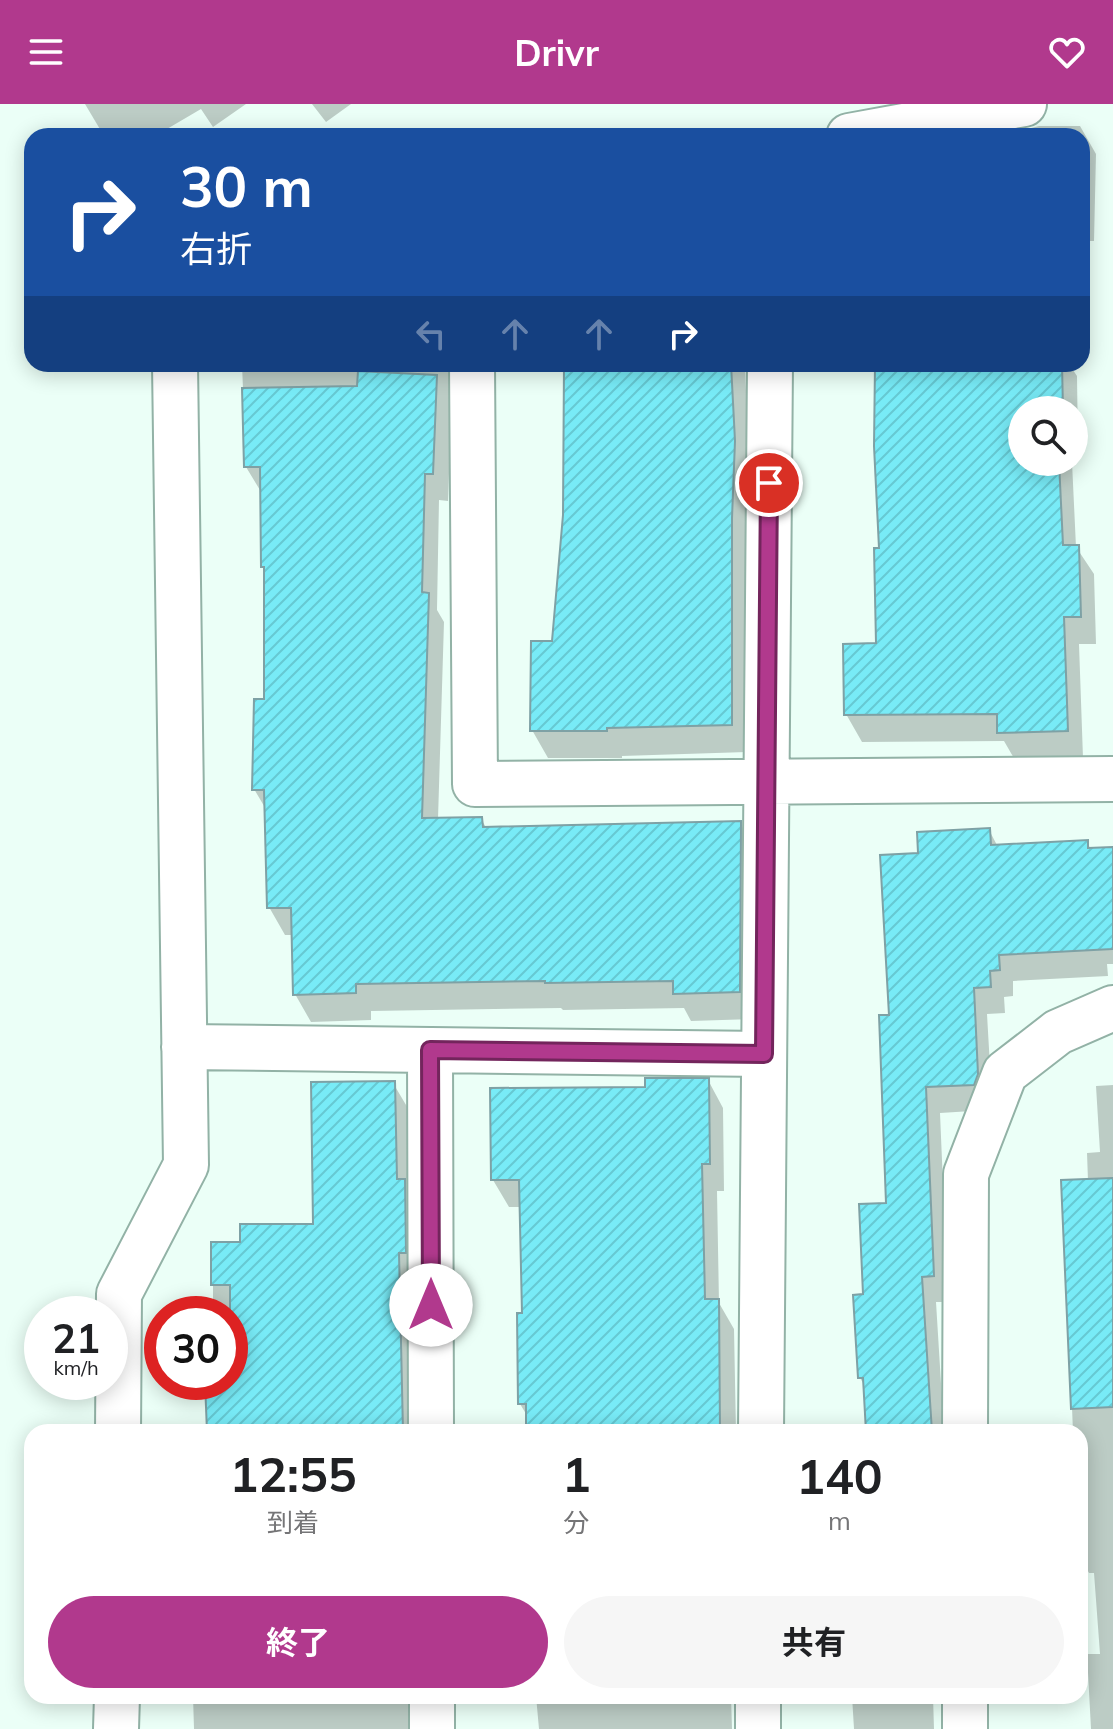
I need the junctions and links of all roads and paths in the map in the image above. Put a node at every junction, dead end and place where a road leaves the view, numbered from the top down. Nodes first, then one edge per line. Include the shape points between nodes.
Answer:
1 (1024, 104) edge
2 (893, 128) edge
3 (175, 372) edge
4 (472, 372) edge
5 (770, 372) edge
6 (1113, 779) edge
7 (766, 782) junction
8 (1113, 1008) edge
9 (184, 1047) junction
10 (430, 1050) junction
11 (764, 1054) junction
12 (118, 1424) edge
13 (431, 1424) edge
14 (761, 1424) edge
15 (965, 1424) edge
16 (117, 1704) edge
17 (432, 1704) edge
18 (758, 1704) edge
19 (965, 1704) edge
20 (116, 1729) edge
21 (432, 1729) edge
22 (758, 1729) edge
23 (965, 1729) edge

1 - 2 street
3 - 9 street
4 - 7 street via 475,784
5 - 7 street
6 - 7 street
7 - 11 street
8 - 15 street via 1058,1032 1005,1073 966,1174
9 - 10 street
9 - 12 street via 186,1165 119,1294
10 - 11 street
10 - 13 street
11 - 14 street
16 - 20 street
17 - 21 street
18 - 22 street
19 - 23 street

